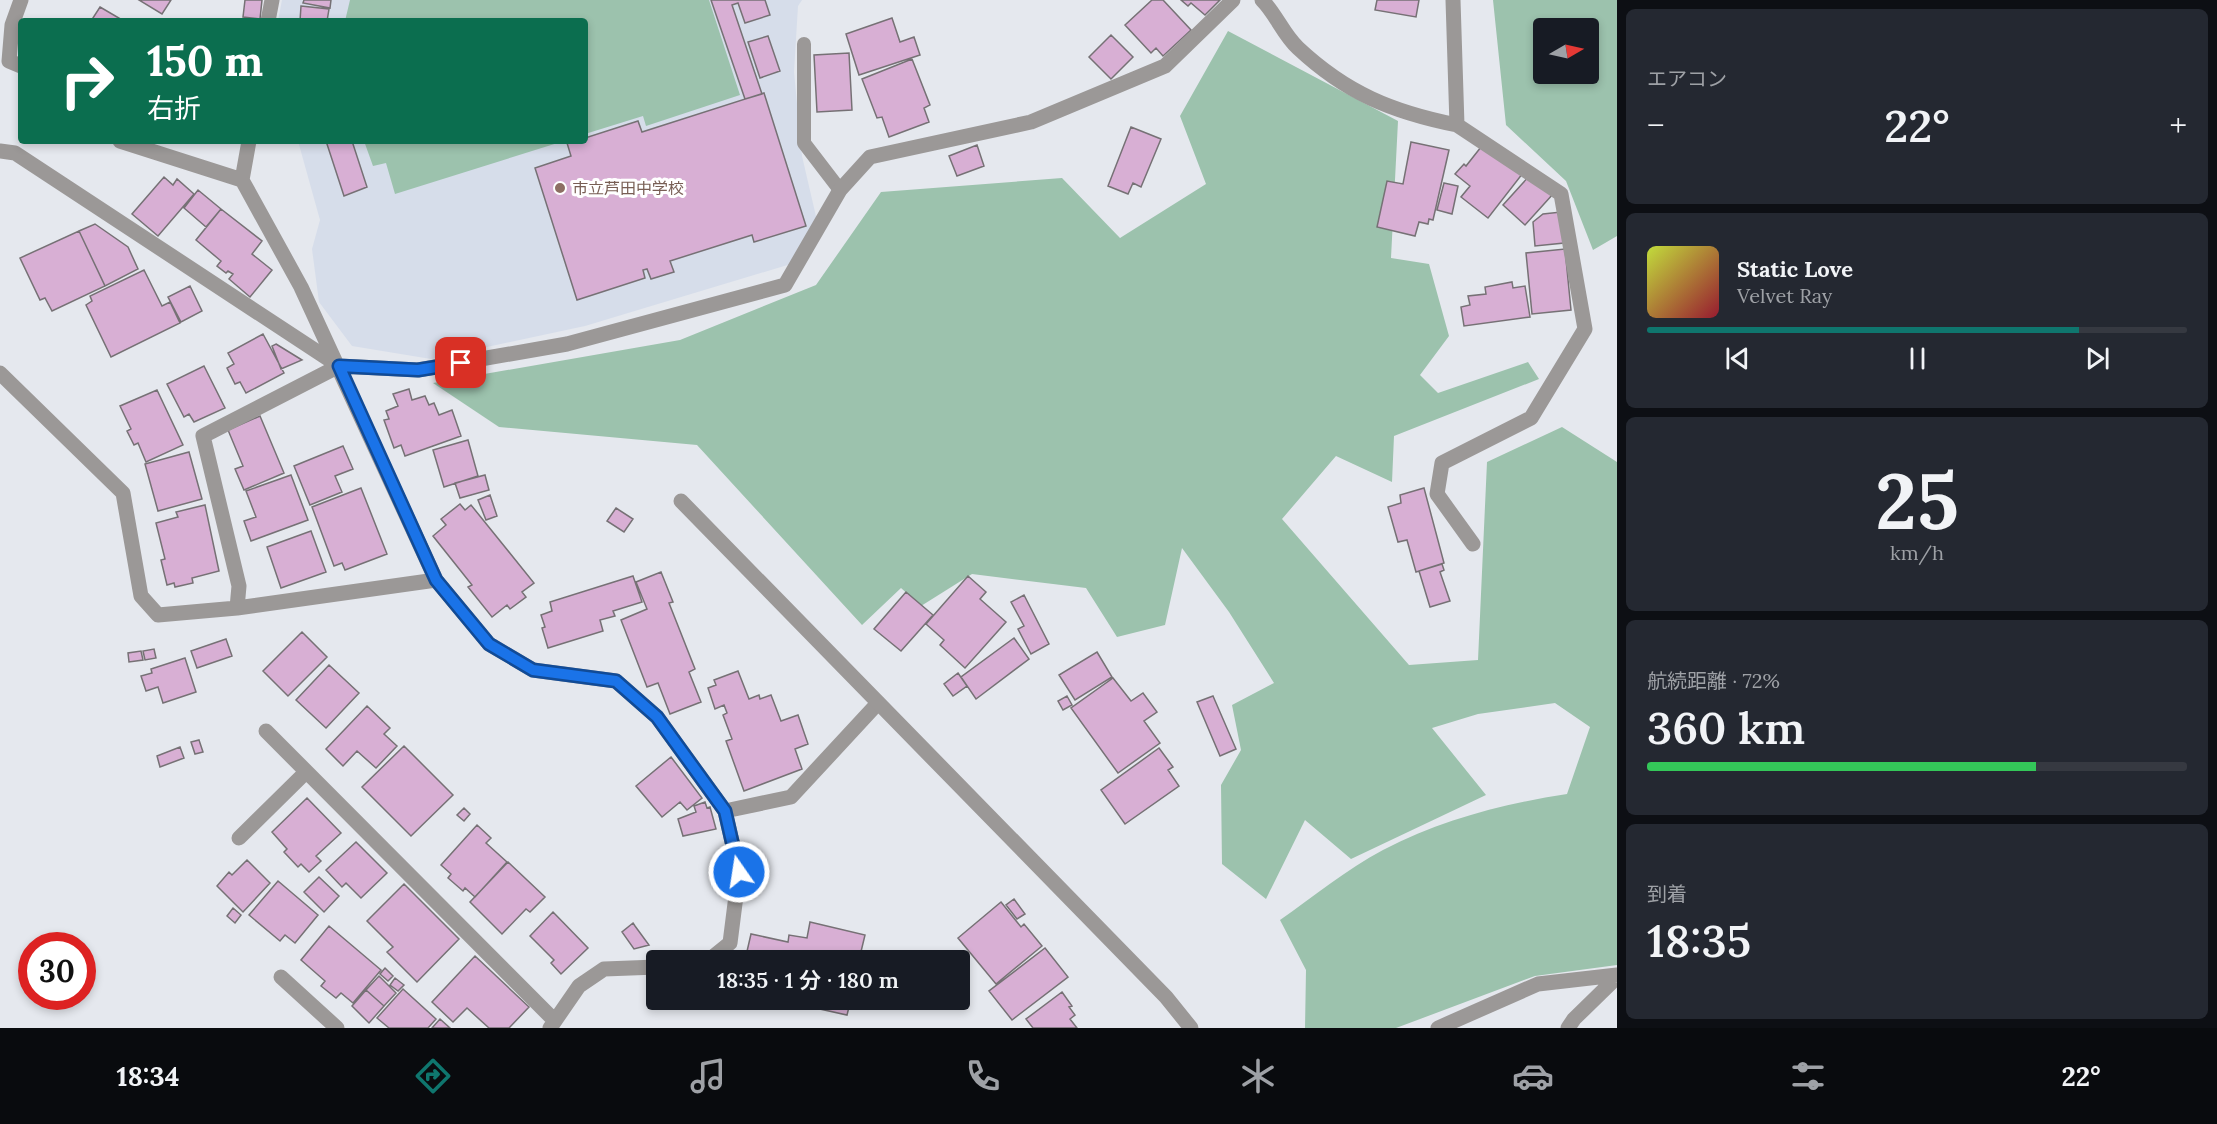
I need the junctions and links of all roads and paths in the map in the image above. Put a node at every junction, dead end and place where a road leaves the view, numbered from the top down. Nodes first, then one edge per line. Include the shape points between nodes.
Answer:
1 (21, 0) edge
2 (272, 0) edge
3 (1233, 0) edge
4 (1262, 0) edge
5 (1453, 0) edge
6 (269, 18) edge
7 (804, 44) dead end
8 (18, 65) edge
9 (1457, 125) junction
10 (129, 144) edge
11 (248, 144) edge
12 (12, 148) edge
13 (242, 180) junction
14 (840, 190) junction
15 (339, 366) junction
16 (0, 373) edge
17 (681, 501) dead end
18 (1473, 544) dead end
19 (436, 580) junction
20 (237, 608) junction
21 (878, 703) junction
22 (266, 731) dead end
23 (306, 772) junction
24 (725, 811) junction
25 (239, 838) dead end
26 (721, 950) edge
27 (646, 967) edge
28 (1617, 976) edge
29 (281, 977) dead end
30 (552, 1025) edge
31 (337, 1028) edge
32 (1191, 1028) edge
33 (1438, 1028) edge
34 (1568, 1028) edge

1 - 8 street via 12,25 9,61
2 - 6 street
3 - 14 street via 1165,66 1030,122 870,157
4 - 9 street via 1296,46 1355,93 1413,116
5 - 9 street
7 - 14 lane via 804,142
9 - 18 street via 1561,194 1585,329 1531,418 1442,463 1437,494
10 - 13 street
11 - 13 street
12 - 15 street
13 - 15 street
14 - 15 street via 785,285 556,346 418,370
15 - 19 street
15 - 20 street via 203,436 239,586
16 - 20 street via 123,493 141,596 158,615
17 - 21 street
19 - 20 street
19 - 24 street via 489,644 533,670 616,681 657,717
21 - 24 street via 791,797
21 - 32 street via 1166,997
22 - 23 street
23 - 25 street
23 - 30 street
24 - 26 street via 739,872 730,943
27 - 30 street via 604,969 579,986
28 - 33 street via 1538,984
28 - 34 street
29 - 31 street

